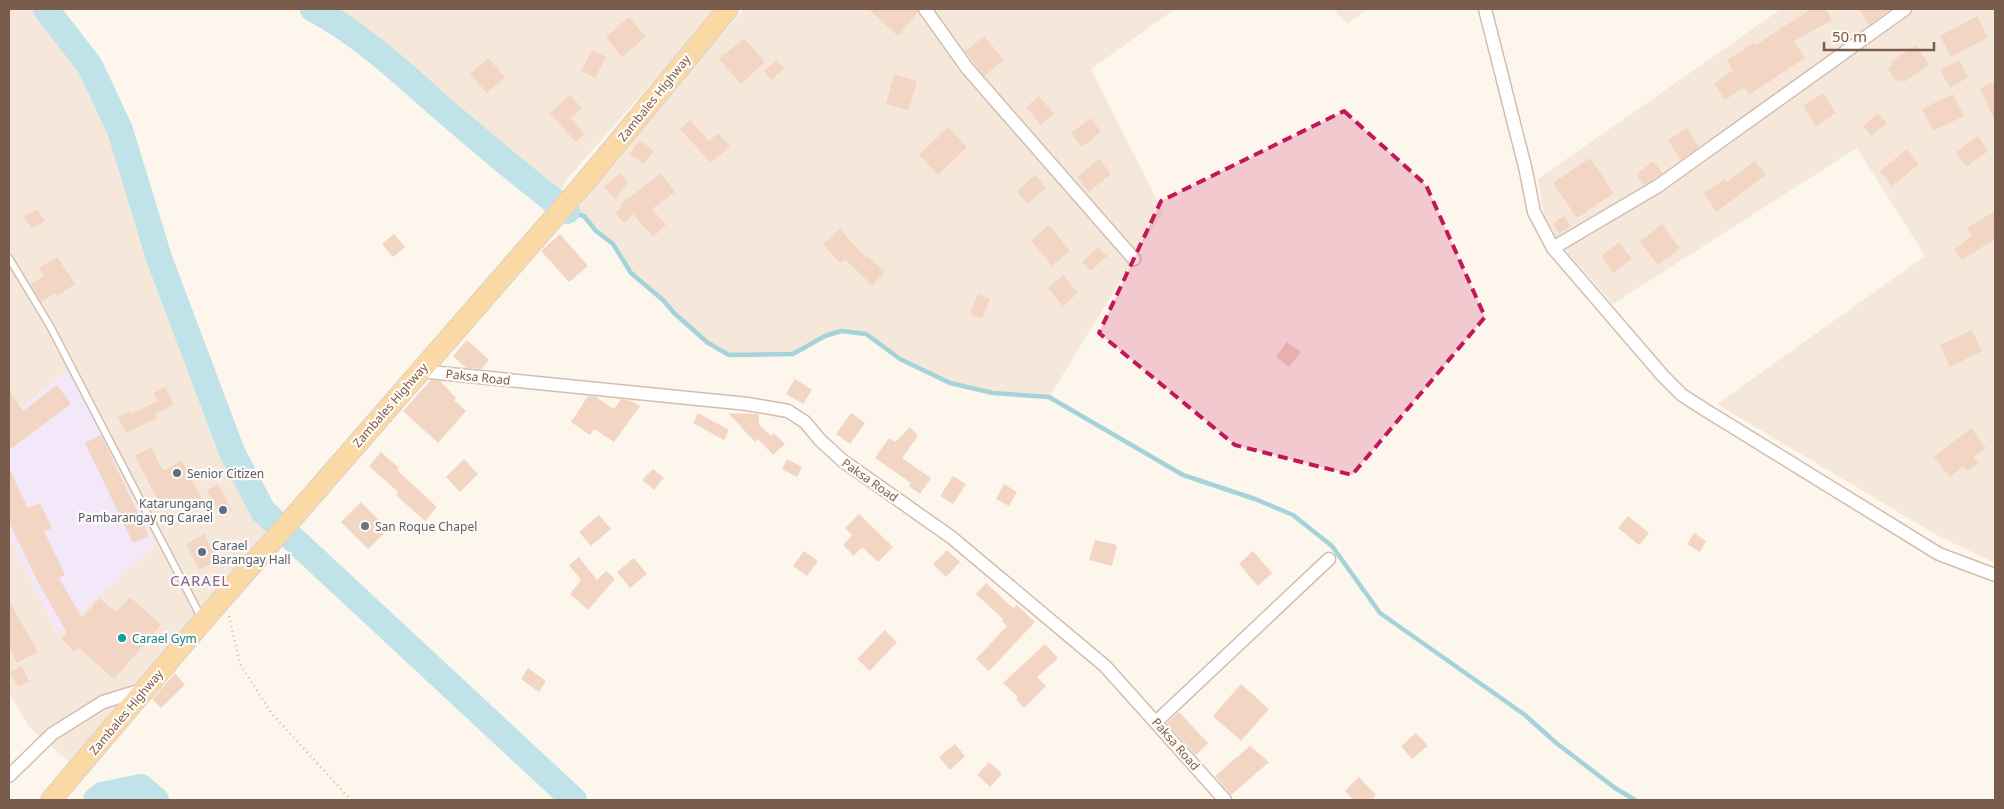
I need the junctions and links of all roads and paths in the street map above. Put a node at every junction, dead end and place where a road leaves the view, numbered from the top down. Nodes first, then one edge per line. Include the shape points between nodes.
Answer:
1 (728, 9) edge
2 (925, 9) edge
3 (1485, 9) edge
4 (1905, 9) edge
5 (1553, 248) junction
6 (9, 258) edge
7 (1134, 259) dead end
8 (419, 371) junction
9 (1329, 560) dead end
10 (1995, 575) edge
11 (225, 596) junction
12 (203, 621) junction
13 (147, 688) junction
14 (1156, 722) junction
15 (9, 776) edge
16 (50, 800) edge
17 (351, 800) edge
18 (1224, 800) edge

1 - 8 main road, Zambales Highway via 584,182
2 - 7 street via 967,68
3 - 5 street via 1534,212
4 - 5 street via 1658,186
5 - 10 street via 1662,376 1682,395 1939,554
6 - 12 lane via 50,326
8 - 11 main road, Zambales Highway
8 - 14 street, Paksa Road via 748,404 788,411 805,422 843,461 951,537 1075,641 1104,666
9 - 14 street
11 - 12 main road, Zambales Highway
11 - 17 path via 240,664 272,714
12 - 13 main road, Zambales Highway
13 - 15 street via 103,702 52,734
13 - 16 main road, Zambales Highway
14 - 18 street, Paksa Road

